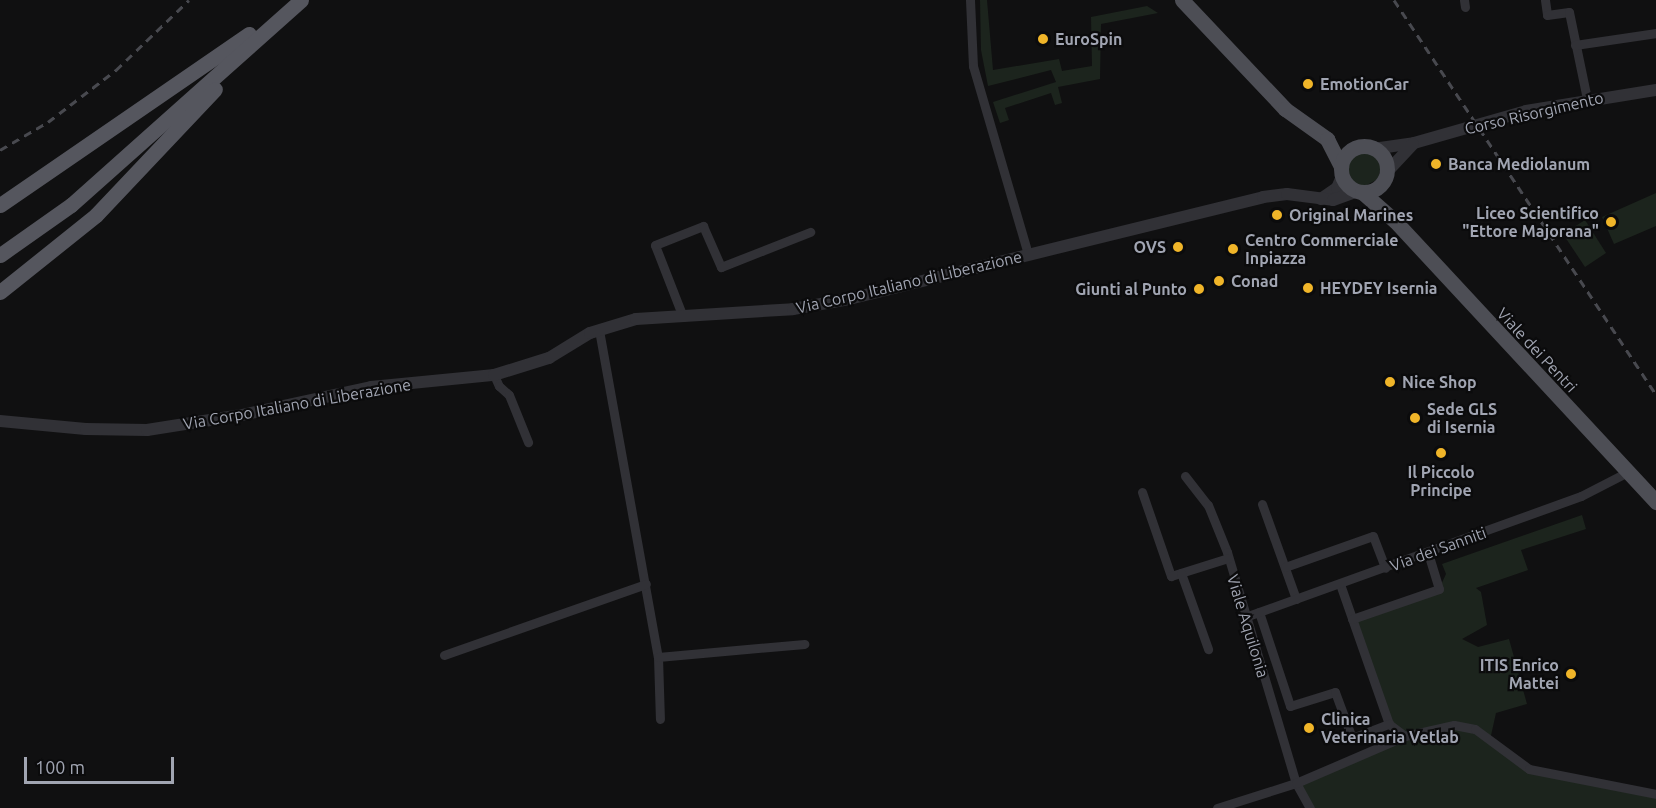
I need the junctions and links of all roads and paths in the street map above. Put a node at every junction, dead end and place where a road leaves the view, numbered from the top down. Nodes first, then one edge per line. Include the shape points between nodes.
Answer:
1 (287, 0) edge
2 (301, 0) edge
3 (970, 0) edge
4 (1182, 0) edge
5 (1545, 0) edge
6 (277, 22) junction
7 (1656, 33) edge
8 (1575, 45) junction
9 (1656, 90) edge
10 (1587, 99) junction
11 (1326, 139) junction
12 (1414, 143) junction
13 (1370, 148) junction
14 (1342, 172) junction
15 (1386, 174) junction
16 (1360, 191) junction
17 (1320, 200) junction
18 (0, 205) edge
19 (1395, 220) junction
20 (810, 232) dead end
21 (1028, 254) junction
22 (0, 255) edge
23 (0, 292) edge
24 (683, 317) junction
25 (599, 330) junction
26 (494, 375) junction
27 (0, 421) edge
28 (528, 442) dead end
29 (1628, 472) junction
30 (1185, 476) dead end
31 (1142, 492) dead end
32 (1656, 502) edge
33 (1262, 504) dead end
34 (1428, 553) junction
35 (1228, 558) junction
36 (1285, 567) junction
37 (1385, 568) junction
38 (1181, 573) junction
39 (646, 584) junction
40 (1340, 584) junction
41 (1296, 599) junction
42 (1258, 612) junction
43 (1245, 617) junction
44 (1352, 619) junction
45 (804, 644) dead end
46 (1208, 649) dead end
47 (444, 655) dead end
48 (658, 657) junction
49 (660, 719) dead end
50 (1389, 724) junction
51 (1405, 736) junction
52 (1296, 783) junction
53 (1656, 794) edge
54 (1217, 808) edge
55 (1310, 808) edge

1 - 18 highway via 240,42 16,190
2 - 6 highway
3 - 21 street via 973,66
4 - 11 main road via 1285,109
5 - 8 street via 1547,15 1569,12
6 - 22 highway via 71,205
6 - 23 highway via 96,215
7 - 8 street
8 - 10 street
9 - 10 street, Corso Risorgimento
10 - 12 street, Corso Risorgimento via 1515,114
11 - 13 main road
11 - 14 main road
12 - 13 street, Corso Risorgimento
12 - 15 street
13 - 14 main road via 1349,152
13 - 15 main road via 1383,157
14 - 16 main road
14 - 17 street via 1337,188
15 - 16 main road via 1377,188
15 - 19 main road, Viale dei Pentri via 1387,202
16 - 17 street, Via Corpo Italiano di Liberazione via 1333,201
16 - 19 main road, Viale dei Pentri
17 - 21 street, Via Corpo Italiano di Liberazione via 1287,194 1263,197
19 - 29 main road, Viale dei Pentri
20 - 24 street via 721,267 703,226 655,244
21 - 24 street, Via Corpo Italiano di Liberazione via 815,305
24 - 25 street, Via Corpo Italiano di Liberazione via 636,319
25 - 26 street, Via Corpo Italiano di Liberazione via 549,358
25 - 39 street
26 - 27 street, Via Corpo Italiano di Liberazione via 371,387 242,415 147,430 94,430
26 - 28 street via 509,394
29 - 32 main road, Viale dei Pentri
29 - 34 street, Via dei Sanniti via 1581,496
30 - 35 street, Viale Aquilonia via 1208,505
31 - 38 street via 1171,576
33 - 36 street
34 - 37 street, Via dei Sanniti
34 - 44 street via 1439,589
35 - 38 street
35 - 43 street, Viale Aquilonia
36 - 37 street via 1373,536
36 - 41 street
37 - 40 street, Via dei Sanniti
38 - 46 street
39 - 47 street
39 - 48 street
40 - 41 street, Via dei Sanniti
40 - 44 street
41 - 42 street, Via dei Sanniti
42 - 43 street, Via dei Sanniti
42 - 50 street via 1290,706 1335,692 1352,738
43 - 52 street, Viale Aquilonia
44 - 50 street
45 - 48 street
48 - 49 street
50 - 51 street
51 - 52 street
51 - 53 street via 1454,725 1476,729 1529,769
52 - 54 street
52 - 55 street, Viale Aquilonia

